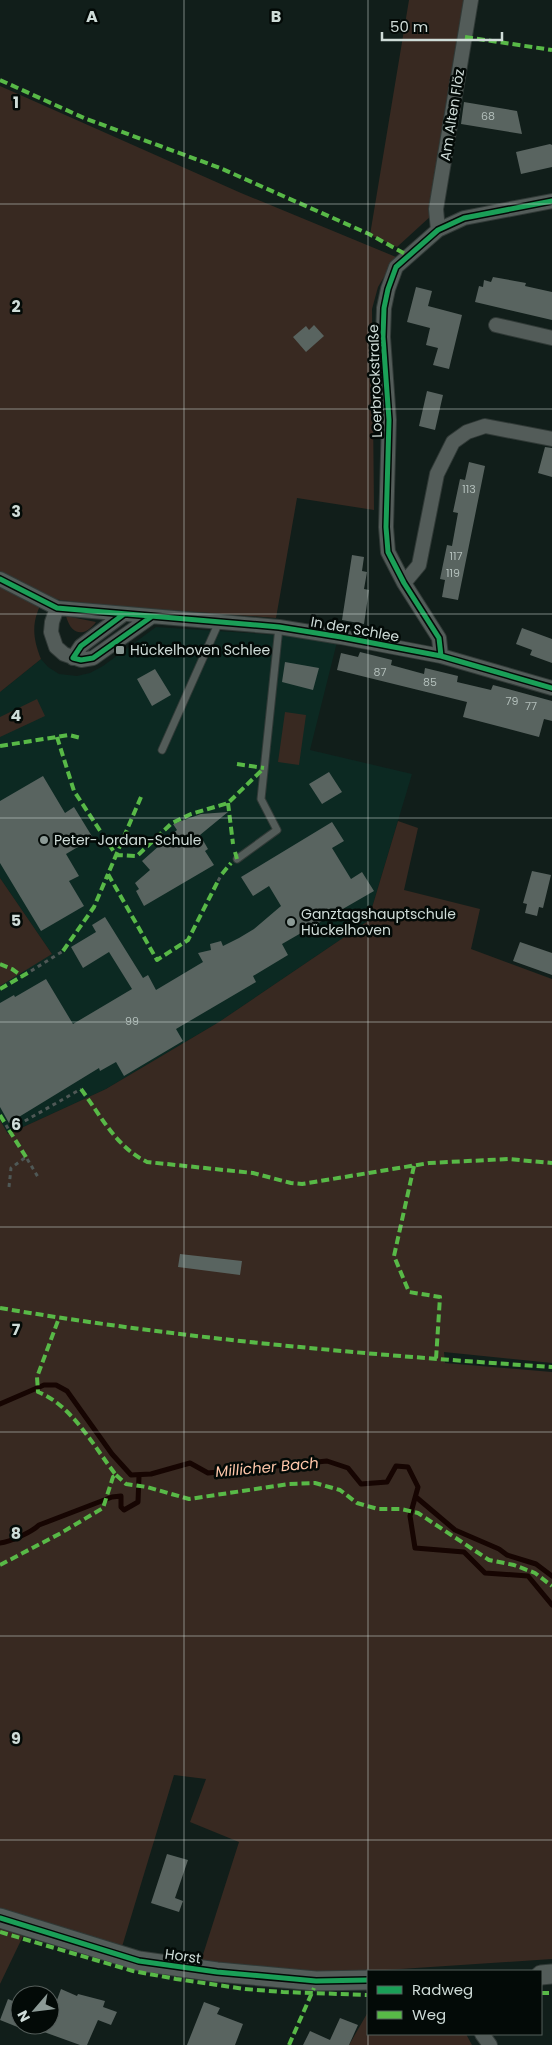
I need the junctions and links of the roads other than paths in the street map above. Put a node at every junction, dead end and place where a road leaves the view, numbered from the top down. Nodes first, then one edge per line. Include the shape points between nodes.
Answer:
1 (471, 0) edge
2 (552, 201) edge
3 (438, 230) junction
4 (496, 325) dead end
5 (552, 338) edge
6 (552, 440) edge
7 (0, 579) edge
8 (404, 583) junction
9 (57, 608) junction
10 (124, 614) junction
11 (151, 617) junction
12 (219, 622) junction
13 (279, 628) junction
14 (441, 656) junction
15 (73, 658) junction
16 (552, 688) edge
17 (162, 750) dead end
18 (237, 859) dead end
19 (0, 1918) edge
20 (367, 1980) edge

1 - 3 street, Am Alten Flöz via 436,209
2 - 3 street, Loerbrockstraße via 464,218
3 - 8 street, Loerbrockstraße via 396,267 384,308 389,420 386,527 388,552
4 - 5 street
6 - 8 street via 485,426 467,432 453,442 437,474 419,565
7 - 9 street
8 - 14 street, Loerbrockstraße via 439,638
9 - 10 street, In der Schlee
9 - 15 street via 52,622 56,646
10 - 11 street, In der Schlee
10 - 15 street via 81,646
11 - 12 street, In der Schlee
11 - 15 street via 93,658
12 - 13 street, In der Schlee
12 - 17 lane
13 - 14 street, In der Schlee
13 - 18 lane via 261,799 277,830
14 - 16 street, In der Schlee
19 - 20 street, Horst via 139,1961 299,1980

